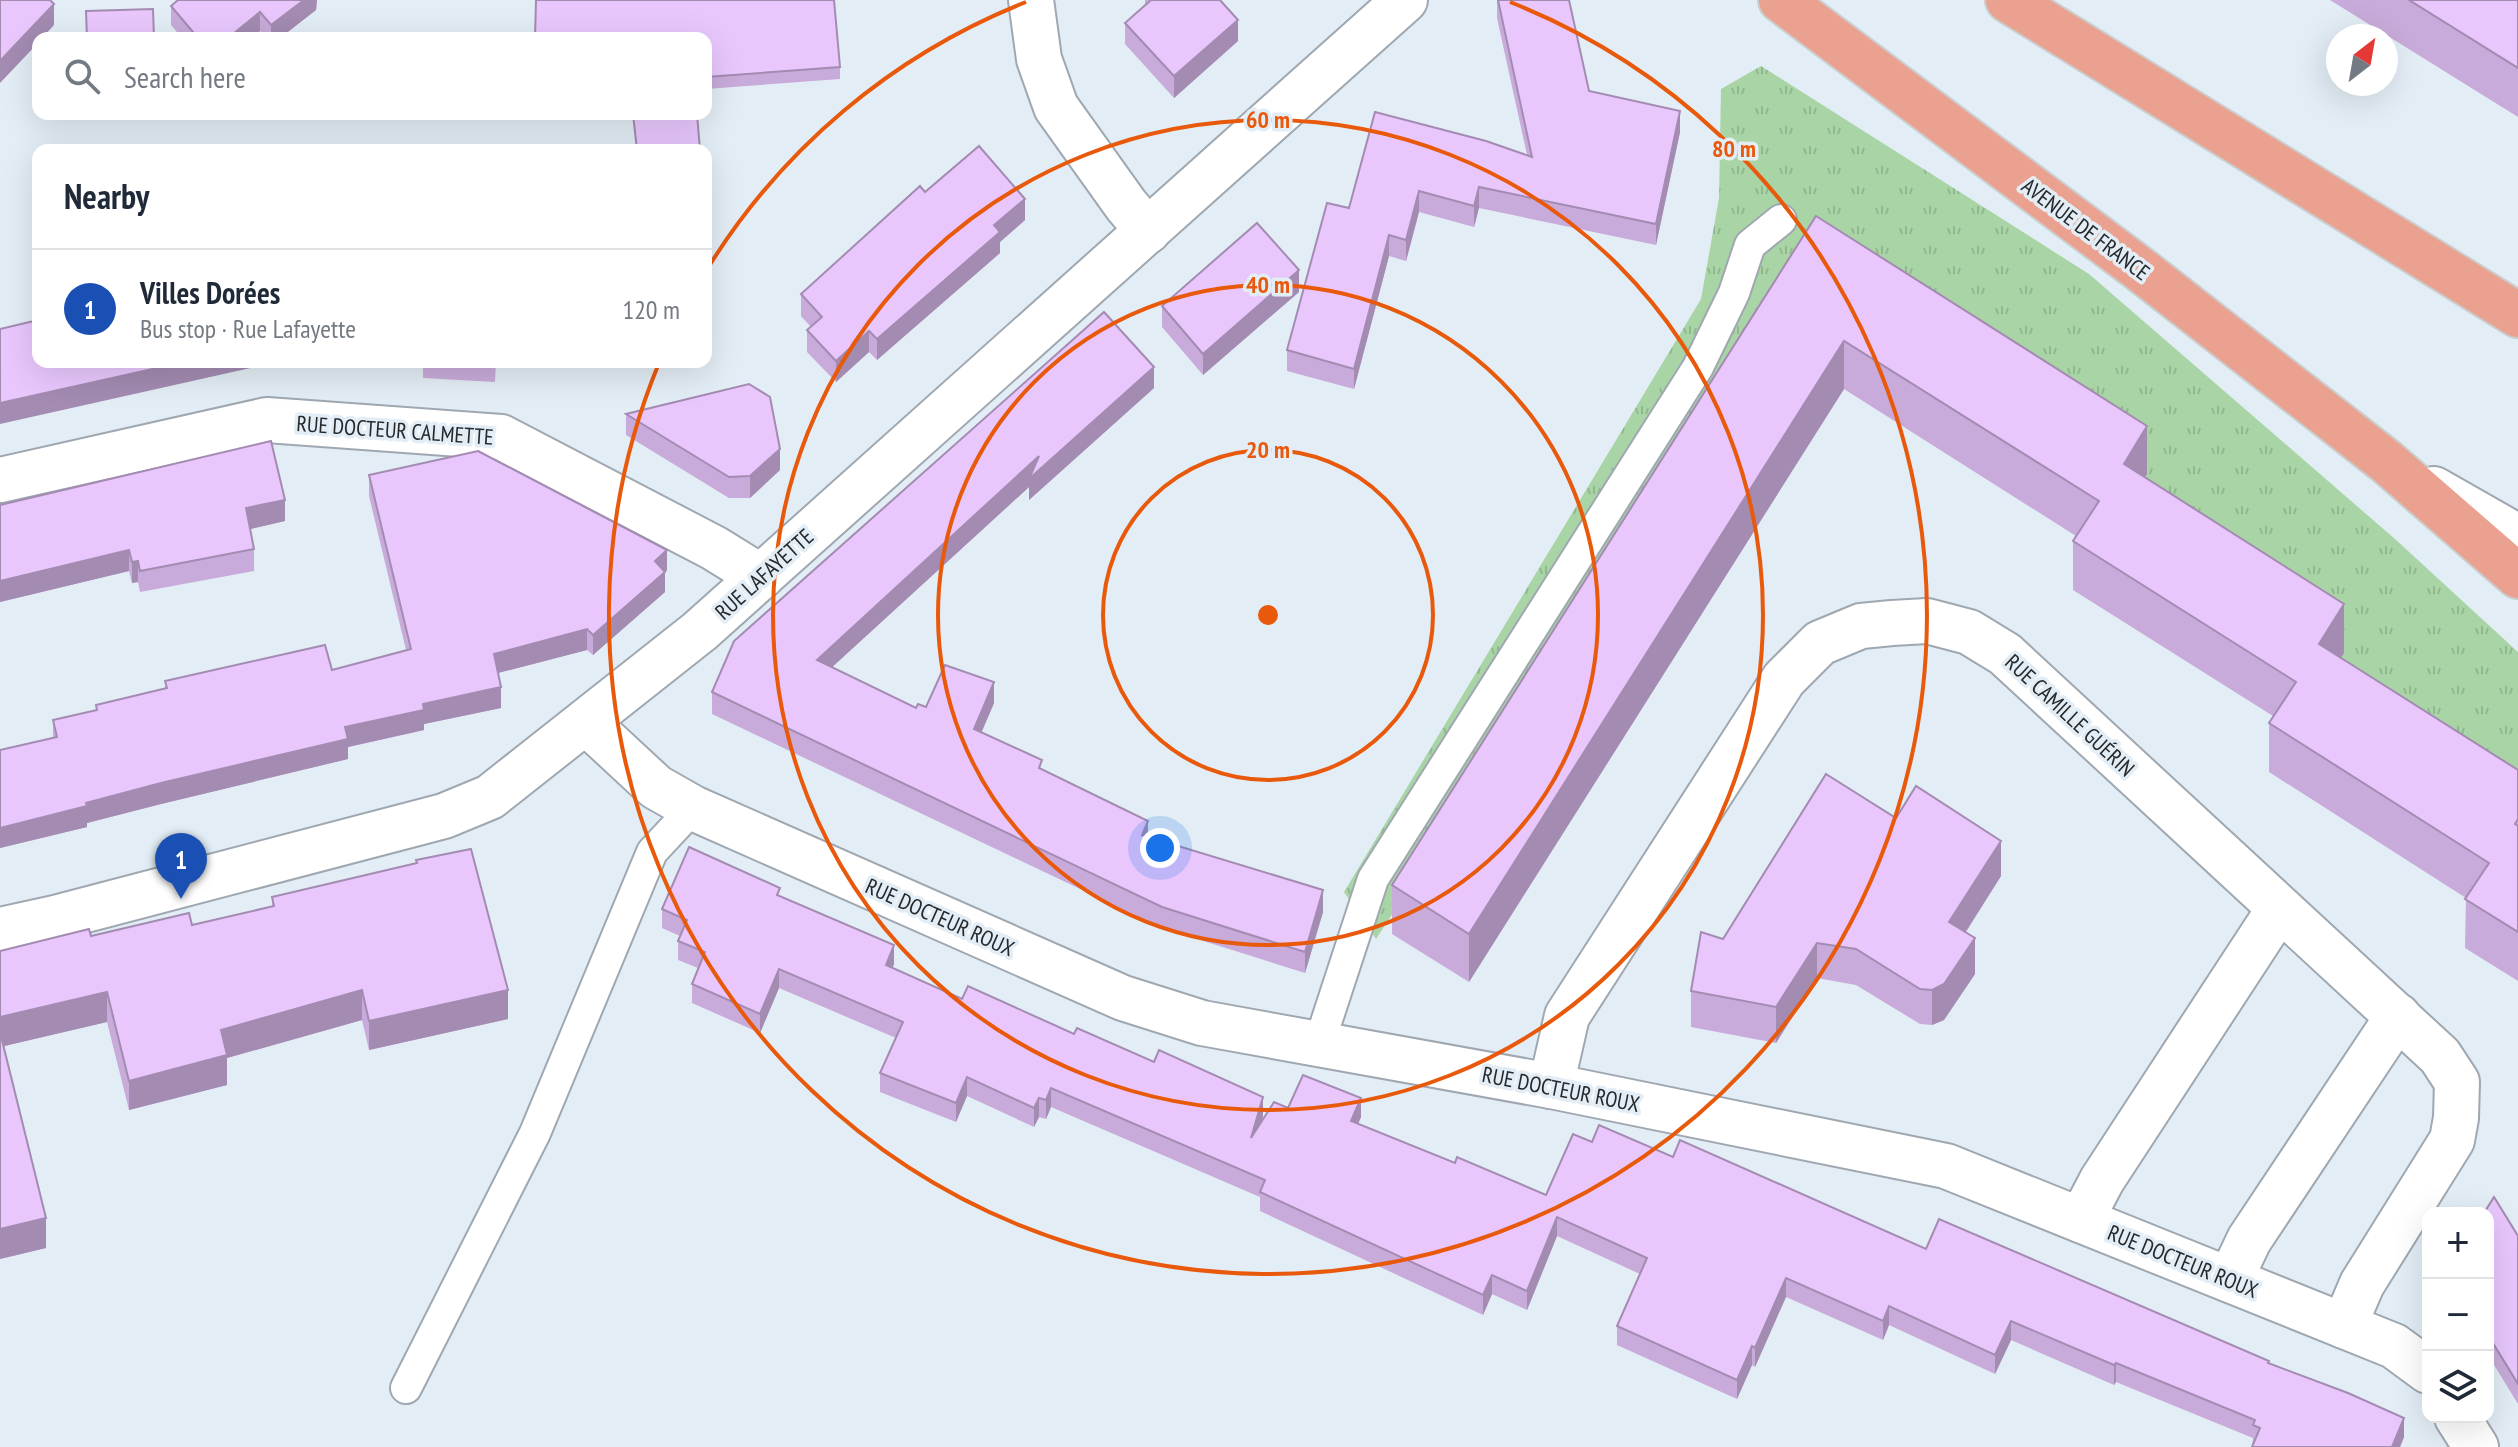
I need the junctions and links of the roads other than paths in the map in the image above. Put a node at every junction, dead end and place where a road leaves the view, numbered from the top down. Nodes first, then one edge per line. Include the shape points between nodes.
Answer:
1 (1031, 0) edge
2 (1405, 0) edge
3 (1781, 0) edge
4 (2008, 0) edge
5 (1781, 220) dead end
6 (1148, 231) junction
7 (2518, 315) edge
8 (2387, 462) junction
9 (0, 480) edge
10 (2518, 537) edge
11 (2518, 576) edge
12 (761, 577) junction
13 (587, 723) junction
14 (693, 808) junction
15 (2279, 909) junction
16 (0, 930) edge
17 (2398, 1016) junction
18 (1319, 1044) junction
19 (1551, 1086) junction
20 (2081, 1220) junction
21 (2230, 1280) junction
22 (2344, 1326) junction
23 (2422, 1367) edge
24 (406, 1388) dead end
25 (2461, 1423) edge
26 (2476, 1447) edge

1 - 6 street via 1039,59 1056,107
2 - 6 street, RUE LAFAYETTE
3 - 8 main road, AVENUE DE FRANCE
4 - 7 main road
5 - 18 lane via 1750,245 1734,293 1698,367 1373,879
6 - 12 street, RUE LAFAYETTE
8 - 10 street
8 - 11 main road, AVENUE DE FRANCE
9 - 12 street, RUE DOCTEUR CALMETTE via 267,420 501,437
12 - 13 street, RUE LAFAYETTE
13 - 14 street, RUE DOCTEUR ROUX via 656,787
13 - 16 street, RUE LAFAYETTE via 490,797 444,816
14 - 18 street, RUE DOCTEUR ROUX via 1123,998 1202,1023
14 - 24 lane via 652,852 535,1133
15 - 17 street, RUE CAMILLE GUÉRIN
15 - 19 street, RUE CAMILLE GUÉRIN via 2005,654 1969,632 1927,621 1861,626 1820,643 1784,679 1567,1016
15 - 20 street
17 - 21 street via 2249,1240
17 - 22 street, RUE CAMILLE GUÉRIN via 2440,1056 2457,1082 2456,1118 2452,1140 2362,1284
18 - 19 street, RUE DOCTEUR ROUX
19 - 20 street, RUE DOCTEUR ROUX via 1946,1166
20 - 21 street, RUE DOCTEUR ROUX
21 - 22 street, RUE DOCTEUR ROUX
22 - 23 street, RUE DOCTEUR ROUX via 2394,1346
25 - 26 street

